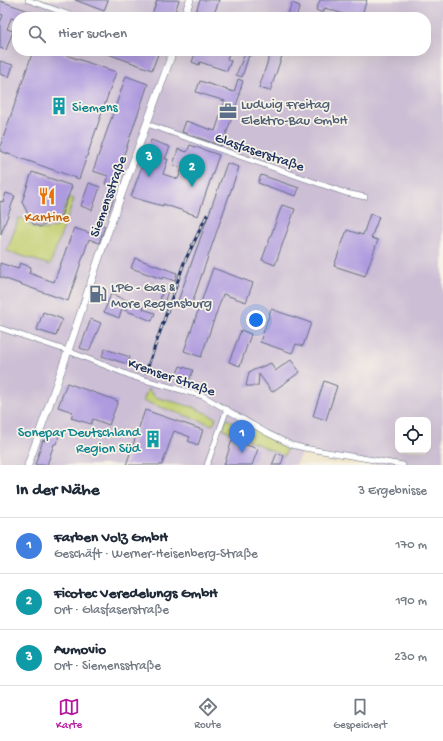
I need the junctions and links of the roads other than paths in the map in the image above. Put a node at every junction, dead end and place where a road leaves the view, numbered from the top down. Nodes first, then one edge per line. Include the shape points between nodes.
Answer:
1 (28, 0) edge
2 (190, 0) edge
3 (62, 12) edge
4 (186, 12) edge
5 (171, 56) edge
6 (147, 124) junction
7 (366, 197) dead end
8 (0, 328) edge
9 (68, 351) junction
10 (227, 409) junction
11 (28, 465) edge
12 (207, 465) edge
13 (403, 465) edge

1 - 3 street
2 - 4 street
5 - 6 street, Siemensstraße
6 - 7 street, Glasfaserstraße
6 - 9 street, Siemensstraße
8 - 9 street
9 - 10 street, Kremser Straße via 164,386 192,392
9 - 11 street, Siemensstraße
10 - 12 street
10 - 13 street, Kremser Straße via 267,434 304,448

